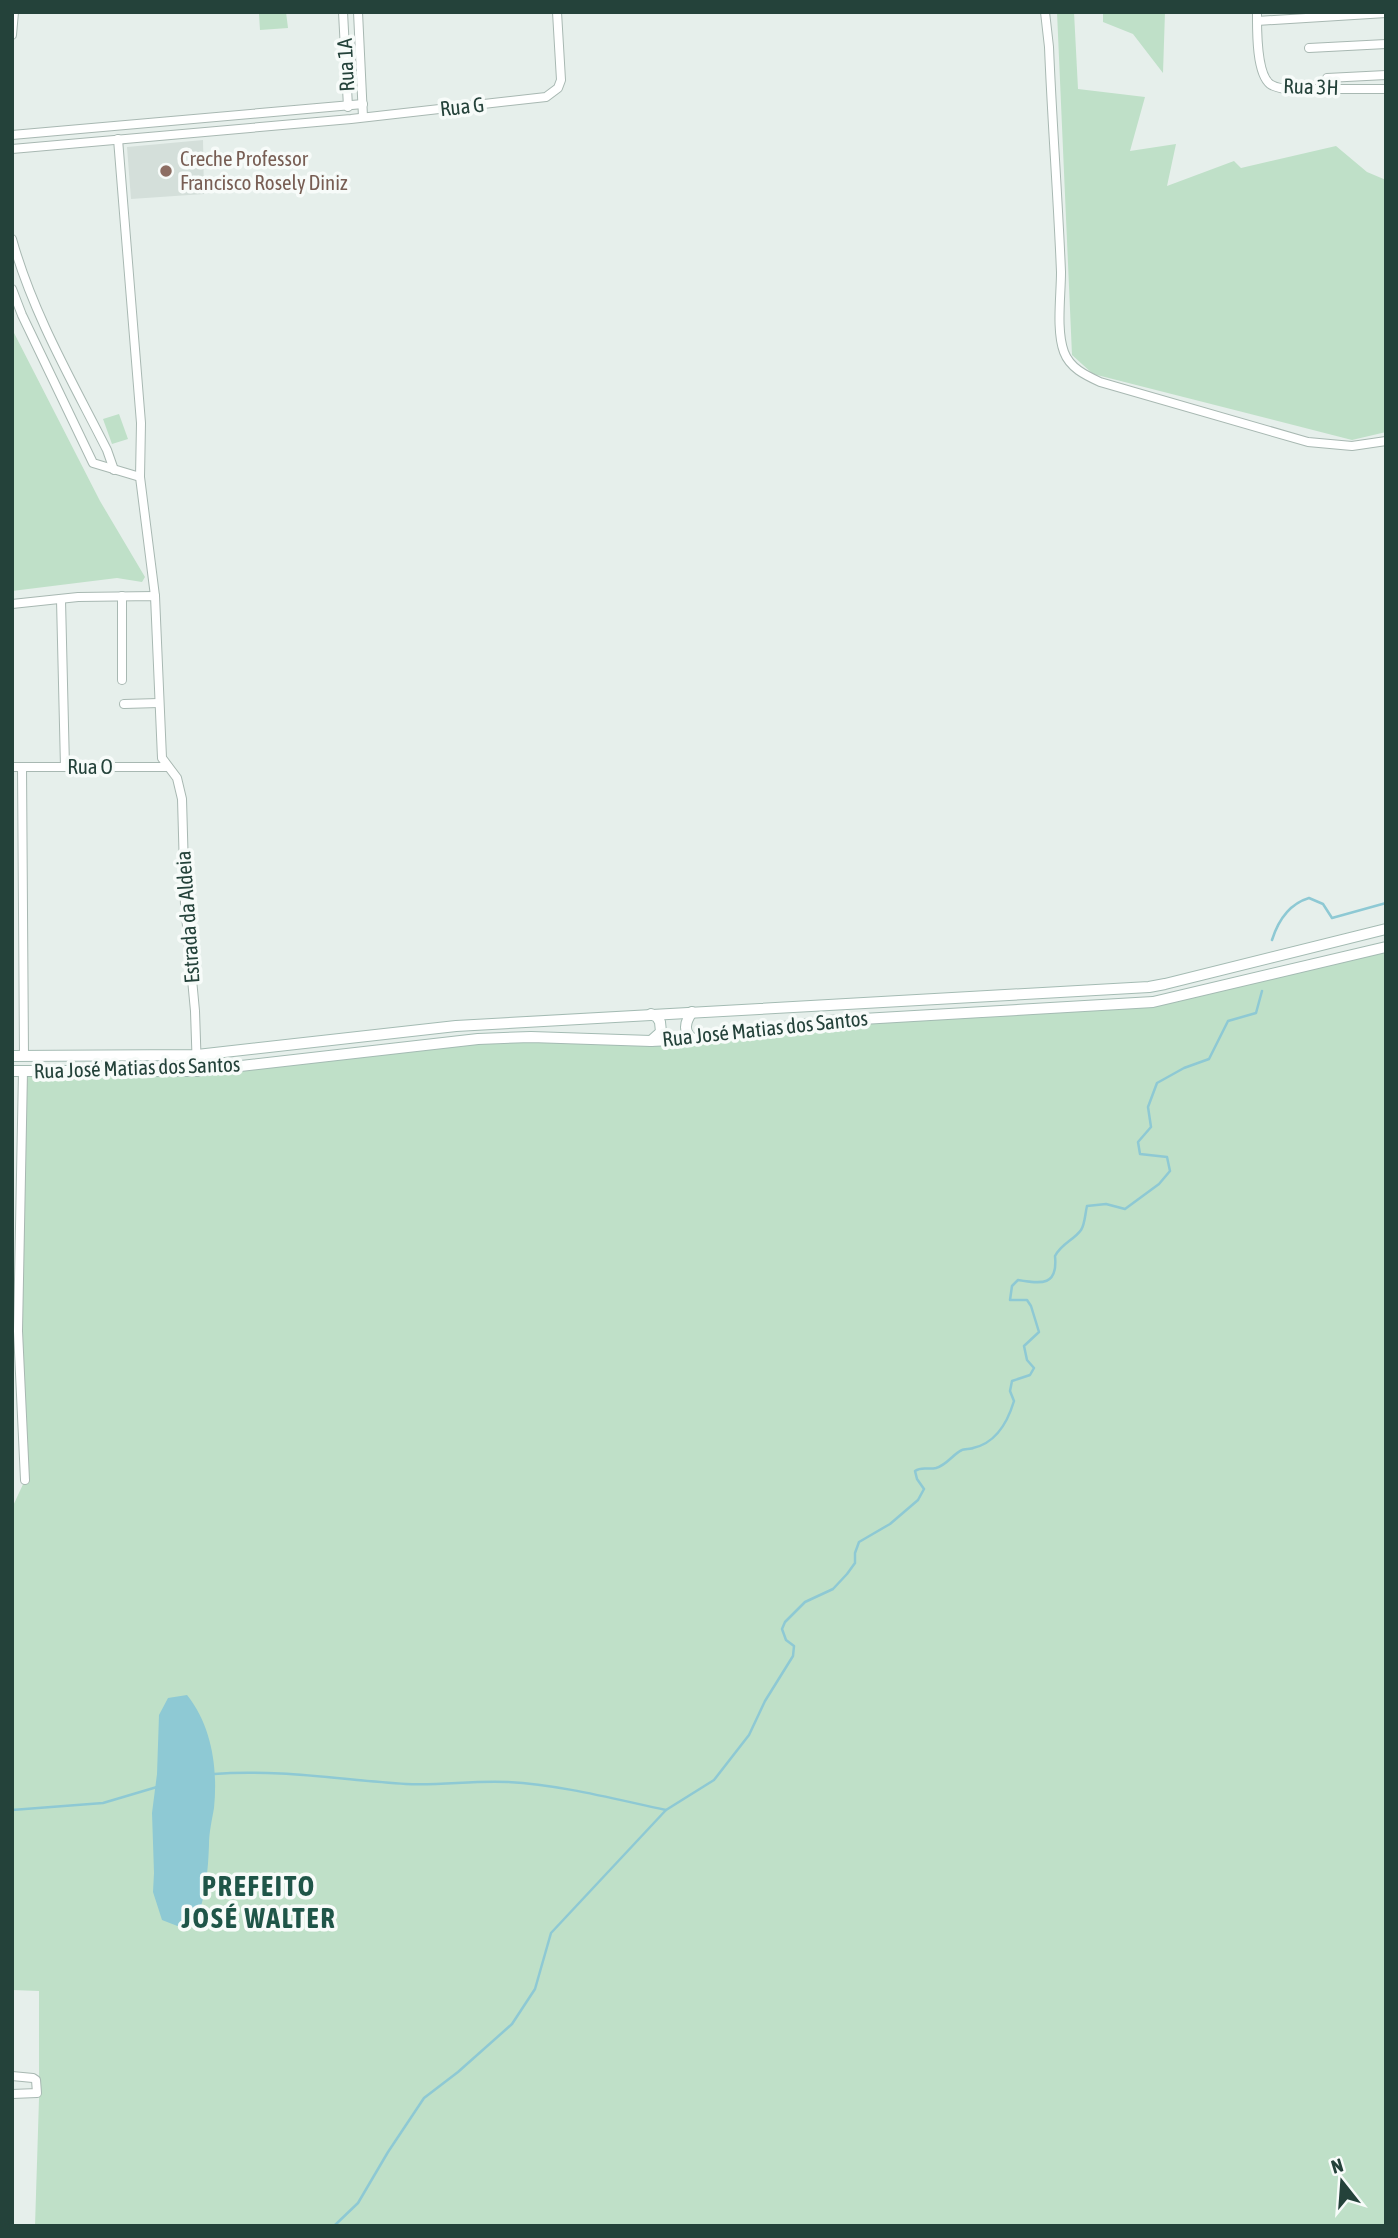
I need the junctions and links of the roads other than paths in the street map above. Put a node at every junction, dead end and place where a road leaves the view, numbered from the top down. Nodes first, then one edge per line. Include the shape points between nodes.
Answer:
1 (14, 12) edge
2 (342, 12) edge
3 (358, 12) edge
4 (557, 12) edge
5 (1045, 12) edge
6 (1386, 13) edge
7 (1257, 17) edge
8 (12, 35) edge
9 (1386, 44) edge
10 (1309, 48) dead end
11 (1386, 75) edge
12 (1327, 78) dead end
13 (1386, 89) edge
14 (363, 104) junction
15 (348, 105) junction
16 (363, 117) junction
17 (349, 119) junction
18 (12, 135) edge
19 (118, 139) junction
20 (12, 149) edge
21 (12, 239) edge
22 (12, 289) edge
23 (1386, 441) edge
24 (114, 470) junction
25 (141, 478) junction
26 (122, 596) junction
27 (155, 596) junction
28 (61, 600) junction
29 (12, 604) edge
30 (122, 680) dead end
31 (159, 703) junction
32 (124, 704) dead end
33 (17, 767) edge
34 (65, 767) junction
35 (168, 767) junction
36 (1386, 929) edge
37 (1386, 947) edge
38 (692, 1012) junction
39 (651, 1014) junction
40 (692, 1039) junction
41 (651, 1041) junction
42 (197, 1055) junction
43 (18, 1056) edge
44 (18, 1071) edge
45 (197, 1071) junction
46 (15, 1331) edge
47 (25, 1480) dead end
48 (12, 2076) edge
49 (12, 2094) edge

1 - 8 street
2 - 15 street, Rua 1A
3 - 14 street, Rua 1A
4 - 16 street, Rua G via 561,80 546,97
5 - 23 street via 1060,333 1070,363 1100,382 1308,442 1352,446
6 - 7 street
7 - 13 street, Rua 3H via 1260,65 1270,84 1286,89
9 - 10 street
11 - 12 street
14 - 15 street
14 - 16 street, Rua 1A
15 - 17 street, Rua 1A
15 - 18 street
16 - 17 street, Rua G
17 - 19 street, Rua G
19 - 20 street, Rua G
19 - 25 street, Estrada da Aldeia via 141,423
21 - 24 street via 37,311
22 - 24 street via 93,463
24 - 25 street
25 - 27 street, Estrada da Aldeia
26 - 27 street
26 - 28 street
26 - 30 street
27 - 31 street, Estrada da Aldeia
28 - 29 street
28 - 34 street
31 - 32 street
31 - 35 street, Estrada da Aldeia via 162,758
33 - 34 street, Rua O
33 - 43 street
34 - 35 street, Rua O
35 - 42 street, Estrada da Aldeia via 177,778 183,806 184,895
36 - 38 main road, Rua José Matias dos Santos via 1149,987
37 - 40 main road, Rua José Matias dos Santos via 1153,1002 828,1021
38 - 39 main road, Rua José Matias dos Santos
38 - 40 main road via 685,1026
39 - 41 main road via 657,1017 661,1032
39 - 42 main road, Rua José Matias dos Santos via 456,1026
40 - 41 main road, Rua José Matias dos Santos
41 - 45 main road, Rua José Matias dos Santos via 478,1039
42 - 43 main road, Rua José Matias dos Santos
42 - 45 street, Estrada da Aldeia
44 - 45 main road, Rua José Matias dos Santos
44 - 46 street
46 - 47 street
48 - 49 street via 36,2080 37,2093

